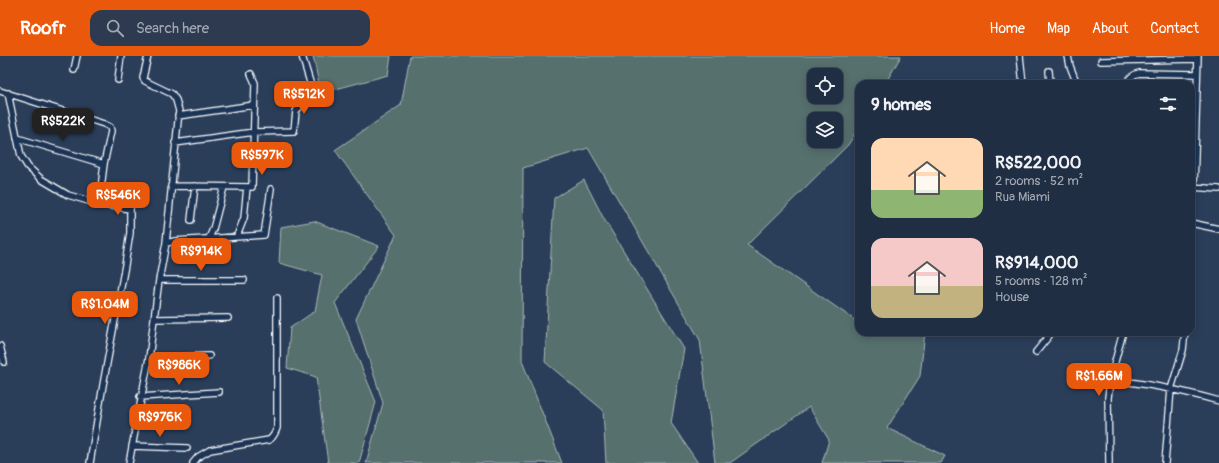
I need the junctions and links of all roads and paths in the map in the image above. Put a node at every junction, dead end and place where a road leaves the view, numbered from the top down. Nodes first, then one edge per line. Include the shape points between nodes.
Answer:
1 (77, 56) edge
2 (121, 56) edge
3 (148, 56) edge
4 (302, 56) edge
5 (1020, 56) edge
6 (1068, 56) edge
7 (1198, 57) edge
8 (1101, 61) dead end
9 (74, 70) dead end
10 (1049, 71) dead end
11 (251, 74) dead end
12 (1197, 74) junction
13 (118, 80) dead end
14 (1023, 80) edge
15 (1050, 80) edge
16 (1075, 80) edge
17 (1129, 80) edge
18 (0, 91) edge
19 (8, 93) junction
20 (254, 105) junction
21 (178, 116) junction
22 (1195, 130) edge
23 (254, 132) junction
24 (17, 138) junction
25 (175, 143) junction
26 (104, 164) junction
27 (171, 186) junction
28 (195, 186) junction
29 (224, 187) junction
30 (247, 187) junction
31 (1195, 187) edge
32 (1219, 188) edge
33 (271, 189) dead end
34 (133, 190) dead end
35 (99, 204) junction
36 (130, 209) junction
37 (191, 220) dead end
38 (1195, 224) edge
39 (1219, 229) edge
40 (237, 236) junction
41 (208, 238) junction
42 (166, 243) junction
43 (159, 280) junction
44 (244, 280) dead end
45 (277, 298) dead end
46 (228, 318) dead end
47 (154, 319) junction
48 (1049, 336) edge
49 (1122, 336) edge
50 (1185, 336) edge
51 (0, 346) edge
52 (1036, 352) dead end
53 (209, 356) dead end
54 (149, 358) junction
55 (4, 362) dead end
56 (1110, 380) junction
57 (1172, 389) junction
58 (219, 392) dead end
59 (140, 397) junction
60 (1219, 401) edge
61 (132, 446) junction
62 (187, 448) dead end
63 (90, 463) edge
64 (129, 463) edge
65 (193, 463) edge
66 (1109, 463) edge
67 (1166, 463) edge

1 - 9 street
2 - 13 street
3 - 21 street via 143,78 172,94 176,100
4 - 23 street via 313,92 296,111 294,131
5 - 14 street
6 - 16 street
7 - 8 street
7 - 12 street
10 - 15 street
11 - 20 street via 255,83
12 - 17 street via 1139,73
12 - 22 street
18 - 19 street
19 - 24 street
19 - 26 street via 110,128
20 - 21 street
20 - 23 street
21 - 25 street
23 - 25 street
23 - 30 street via 252,188
24 - 26 street
24 - 35 street via 20,156 35,174 68,195
25 - 27 street
26 - 35 street
27 - 28 street
27 - 42 street
28 - 29 street
28 - 37 street
29 - 30 street
29 - 41 street via 213,229
30 - 40 street via 244,218
31 - 32 street
33 - 40 street via 264,235
34 - 36 street
35 - 36 street
36 - 63 street via 126,259
38 - 39 street
40 - 41 street
41 - 42 street
42 - 43 street
43 - 44 street
43 - 47 street
45 - 65 street via 275,434 269,440 210,450
46 - 47 street
47 - 54 street
48 - 52 street
49 - 56 street
50 - 57 street
51 - 55 street
53 - 54 street
54 - 59 street
56 - 57 street
56 - 66 street
57 - 60 street
57 - 67 street
58 - 59 street
59 - 61 street
61 - 62 street
61 - 64 street

